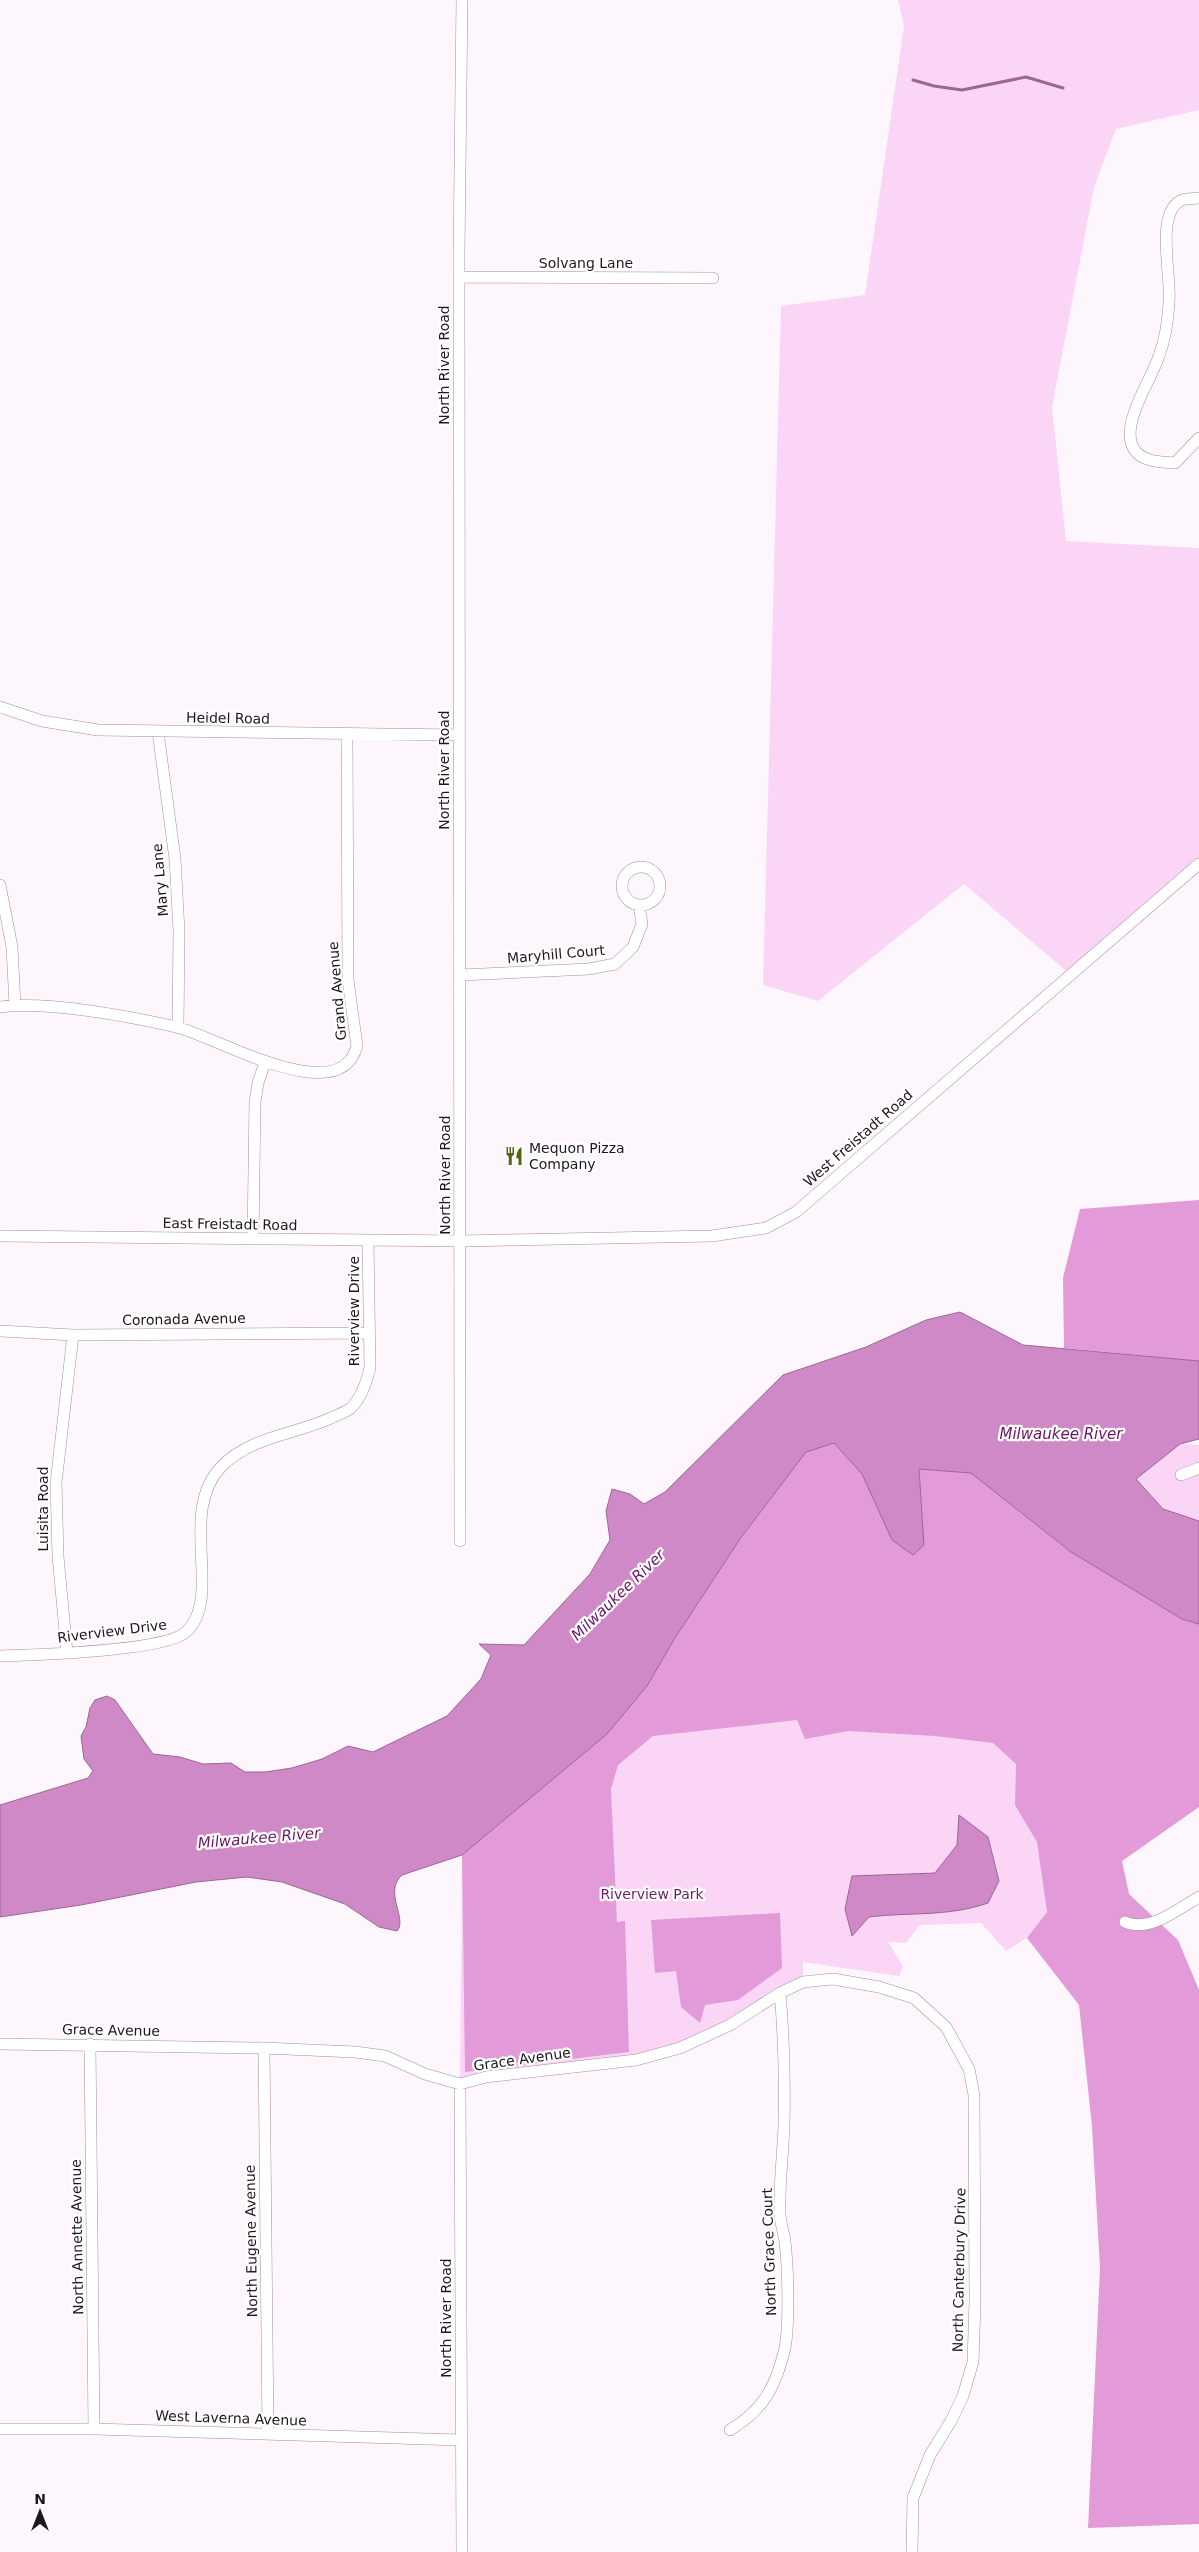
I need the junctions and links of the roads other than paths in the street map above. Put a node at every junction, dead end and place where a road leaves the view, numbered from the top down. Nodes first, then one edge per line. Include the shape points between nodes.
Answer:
1 (462, 0) edge
2 (1199, 198) edge
3 (459, 277) junction
4 (713, 278) dead end
5 (1199, 438) edge
6 (0, 707) edge
7 (158, 732) junction
8 (347, 734) junction
9 (459, 735) junction
10 (1199, 864) edge
11 (0, 885) edge
12 (639, 905) dead end
13 (461, 975) junction
14 (15, 1005) junction
15 (0, 1007) edge
16 (178, 1027) junction
17 (265, 1062) junction
18 (0, 1236) edge
19 (253, 1239) junction
20 (368, 1241) junction
21 (460, 1241) junction
22 (0, 1331) edge
23 (369, 1333) junction
24 (73, 1335) junction
25 (1199, 1468) edge
26 (1181, 1475) dead end
27 (460, 1541) dead end
28 (67, 1653) junction
29 (0, 1656) edge
30 (1199, 1897) edge
31 (1125, 1922) dead end
32 (780, 1993) junction
33 (0, 2044) edge
34 (90, 2044) junction
35 (264, 2048) junction
36 (460, 2084) junction
37 (974, 2095) joint
38 (0, 2429) edge
39 (94, 2429) junction
40 (730, 2430) dead end
41 (268, 2434) junction
42 (461, 2440) junction
43 (462, 2552) edge
44 (912, 2552) edge

1 - 3 street, North River Road
2 - 5 street via 1181,200 1170,212 1166,231 1170,302 1160,354 1130,427 1131,444 1142,458 1158,462 1175,463
3 - 4 street, Solvang Lane
3 - 9 street, North River Road
6 - 7 street, Heidel Road via 30,718 69,726
7 - 8 street, Heidel Road
7 - 16 street, Mary Lane via 175,859 180,931
8 - 9 street, Heidel Road
8 - 17 street, Grand Avenue via 348,972 356,1035 355,1054 342,1068 328,1072 304,1072
9 - 13 street, North River Road
10 - 21 street, West Freistadt Road via 796,1212 766,1228 712,1236
11 - 14 street via 12,947
12 - 13 street, Maryhill Court via 642,924 633,947 615,964 589,969
13 - 21 street, North River Road
14 - 15 street, Grand Avenue
14 - 16 street, Grand Avenue via 92,1012
16 - 17 street, Grand Avenue
17 - 19 street via 254,1102
18 - 19 street, East Freistadt Road
19 - 20 street, East Freistadt Road
20 - 21 street, East Freistadt Road
20 - 23 street, Riverview Drive
21 - 27 street, North River Road
22 - 24 street, Coronada Avenue
23 - 24 street, Coronada Avenue
23 - 28 street, Riverview Drive via 370,1367 366,1385 350,1408 319,1423 245,1448 221,1466 212,1480 205,1495 200,1525 202,1600 196,1618 186,1632 172,1640 155,1643
24 - 28 street, Luisita Road via 56,1483 58,1556
25 - 26 street
28 - 29 street, Riverview Drive
30 - 31 street via 1152,1922 1135,1926
32 - 36 street, Grace Avenue via 730,2025 680,2048 636,2060 486,2077
32 - 37 street, Grace Avenue via 803,1982 833,1979 914,1998 946,2027 968,2069
32 - 40 street, North Grace Court via 784,2042 780,2214 787,2281 785,2349 775,2382 764,2400 754,2414
33 - 34 street, Grace Avenue
34 - 35 street, Grace Avenue
34 - 39 street, North Annette Avenue
35 - 36 street, Grace Avenue via 386,2056 425,2074
35 - 41 street, North Eugene Avenue
36 - 42 street, North River Road
37 - 44 street, North Canterbury Drive via 973,2362 963,2396 930,2455 913,2498
38 - 39 street, West Laverna Avenue
39 - 41 street, West Laverna Avenue
41 - 42 street, West Laverna Avenue
42 - 43 street, North River Road

